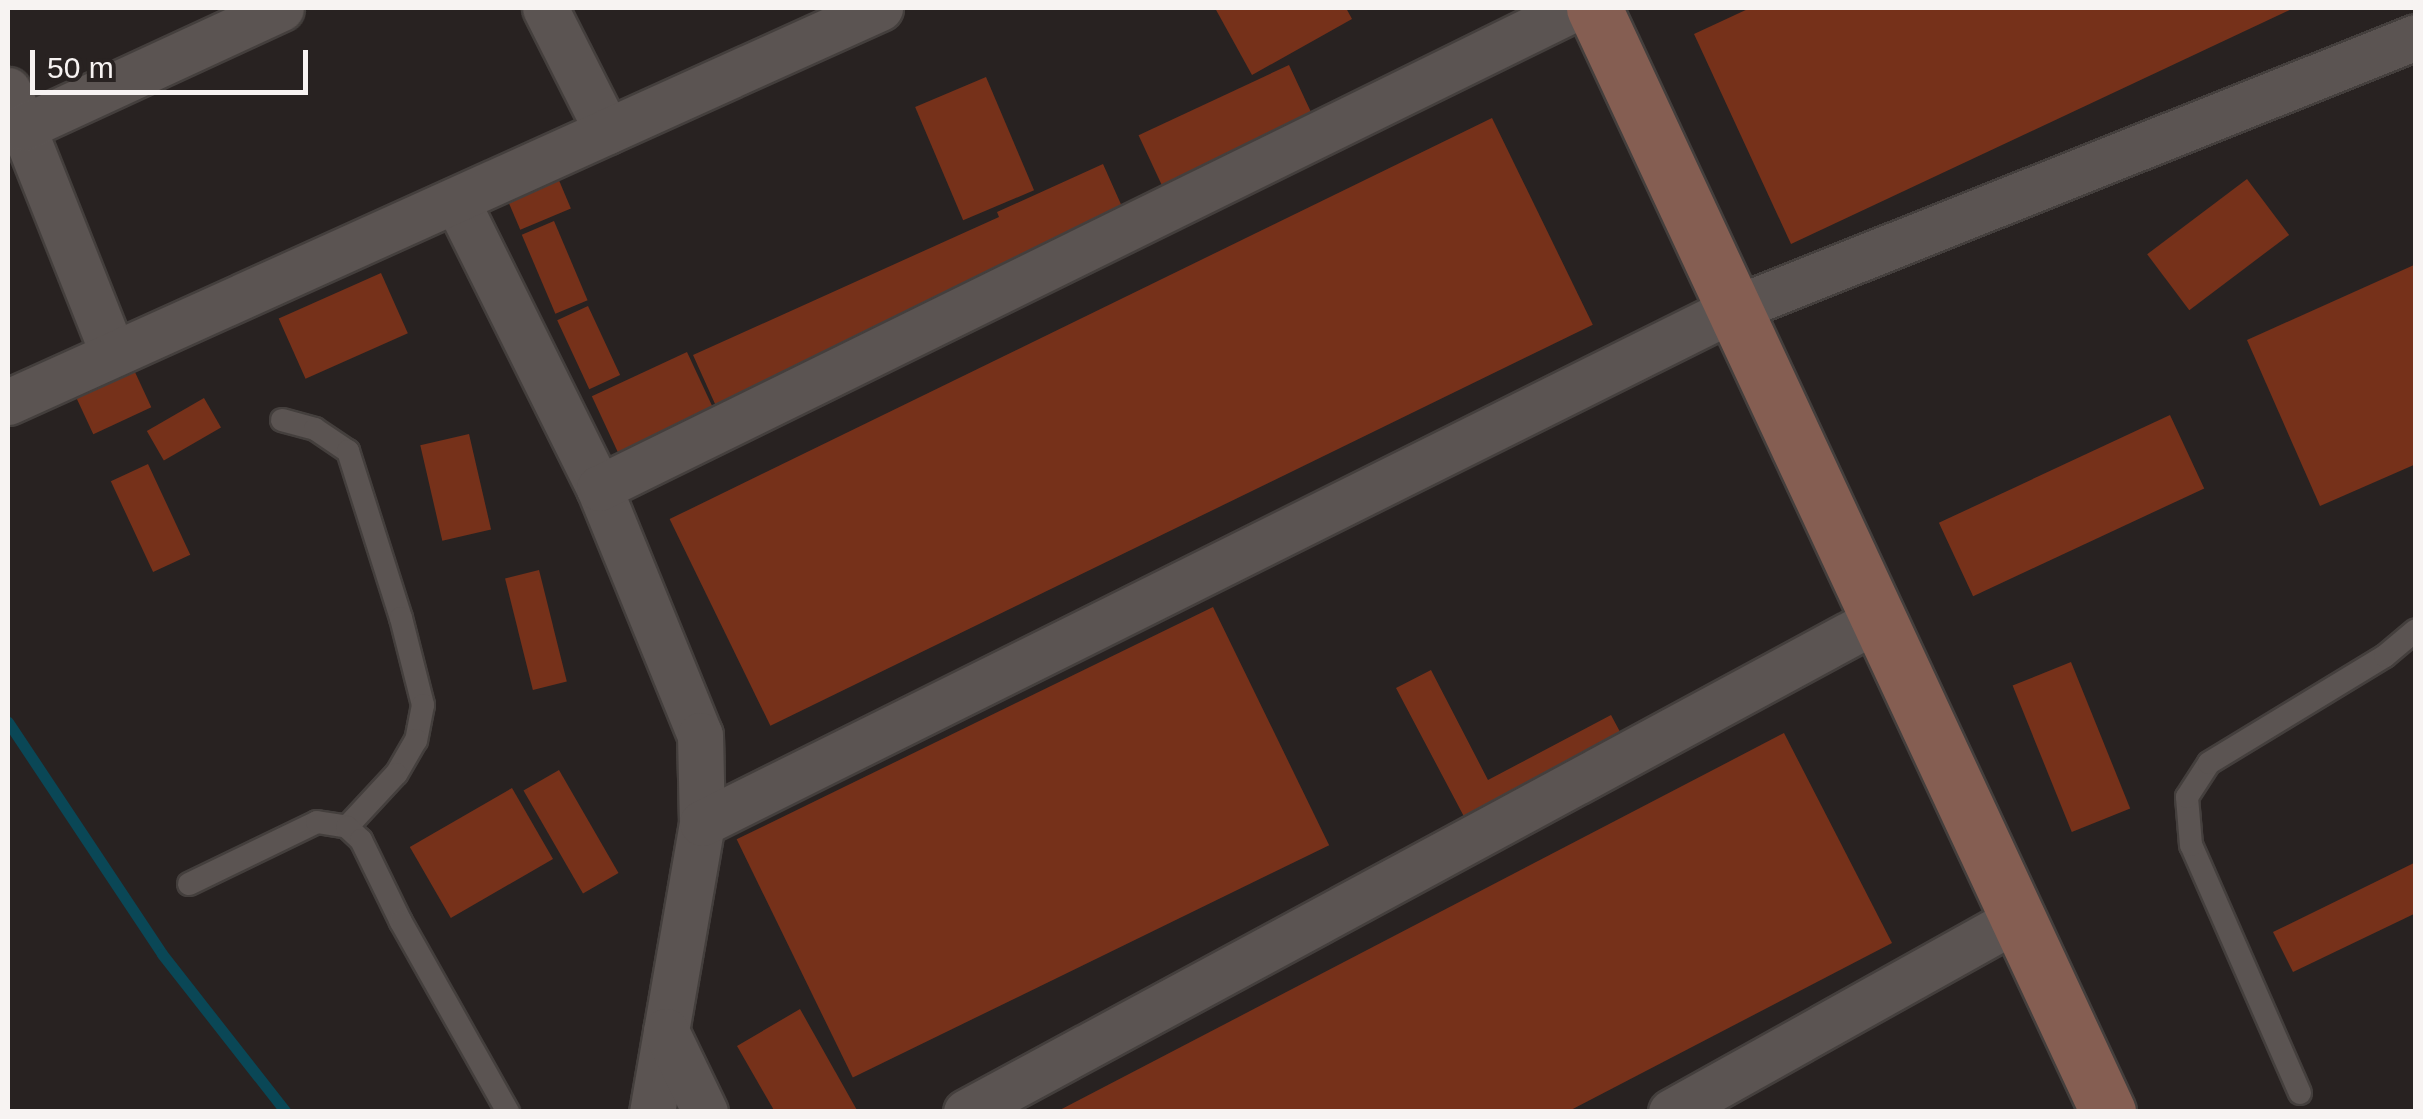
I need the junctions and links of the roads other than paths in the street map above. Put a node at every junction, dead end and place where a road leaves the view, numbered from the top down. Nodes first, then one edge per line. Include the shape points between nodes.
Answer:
1 (281, 8) edge
2 (545, 8) edge
3 (880, 8) edge
4 (1575, 8) edge
5 (1594, 8) edge
6 (2416, 38) edge
7 (16, 109) edge
8 (607, 131) junction
9 (456, 200) junction
10 (1731, 310) junction
11 (113, 354) junction
12 (8, 402) edge
13 (282, 420) dead end
14 (599, 488) junction
15 (1876, 620) junction
16 (2416, 630) edge
17 (702, 823) junction
18 (347, 827) junction
19 (188, 884) dead end
20 (2015, 920) junction
21 (666, 1031) junction
22 (2300, 1093) dead end
23 (508, 1112) edge
24 (652, 1112) edge
25 (705, 1112) edge
26 (966, 1112) edge
27 (1671, 1112) edge
28 (2108, 1112) edge

1 - 7 street
2 - 8 street
3 - 8 street
4 - 14 street
5 - 10 street
6 - 10 street
7 - 11 street
8 - 9 street
9 - 11 street
9 - 14 street
10 - 15 street
10 - 17 street
11 - 12 street
13 - 18 lane via 316,429 348,451 423,706 416,740 396,774
14 - 17 street via 700,735
15 - 20 street
15 - 26 street
16 - 22 lane via 2385,656 2209,763 2186,797 2191,846
17 - 21 street
18 - 19 lane via 316,822
18 - 23 lane
20 - 27 street
20 - 28 street
21 - 24 street
21 - 25 street

